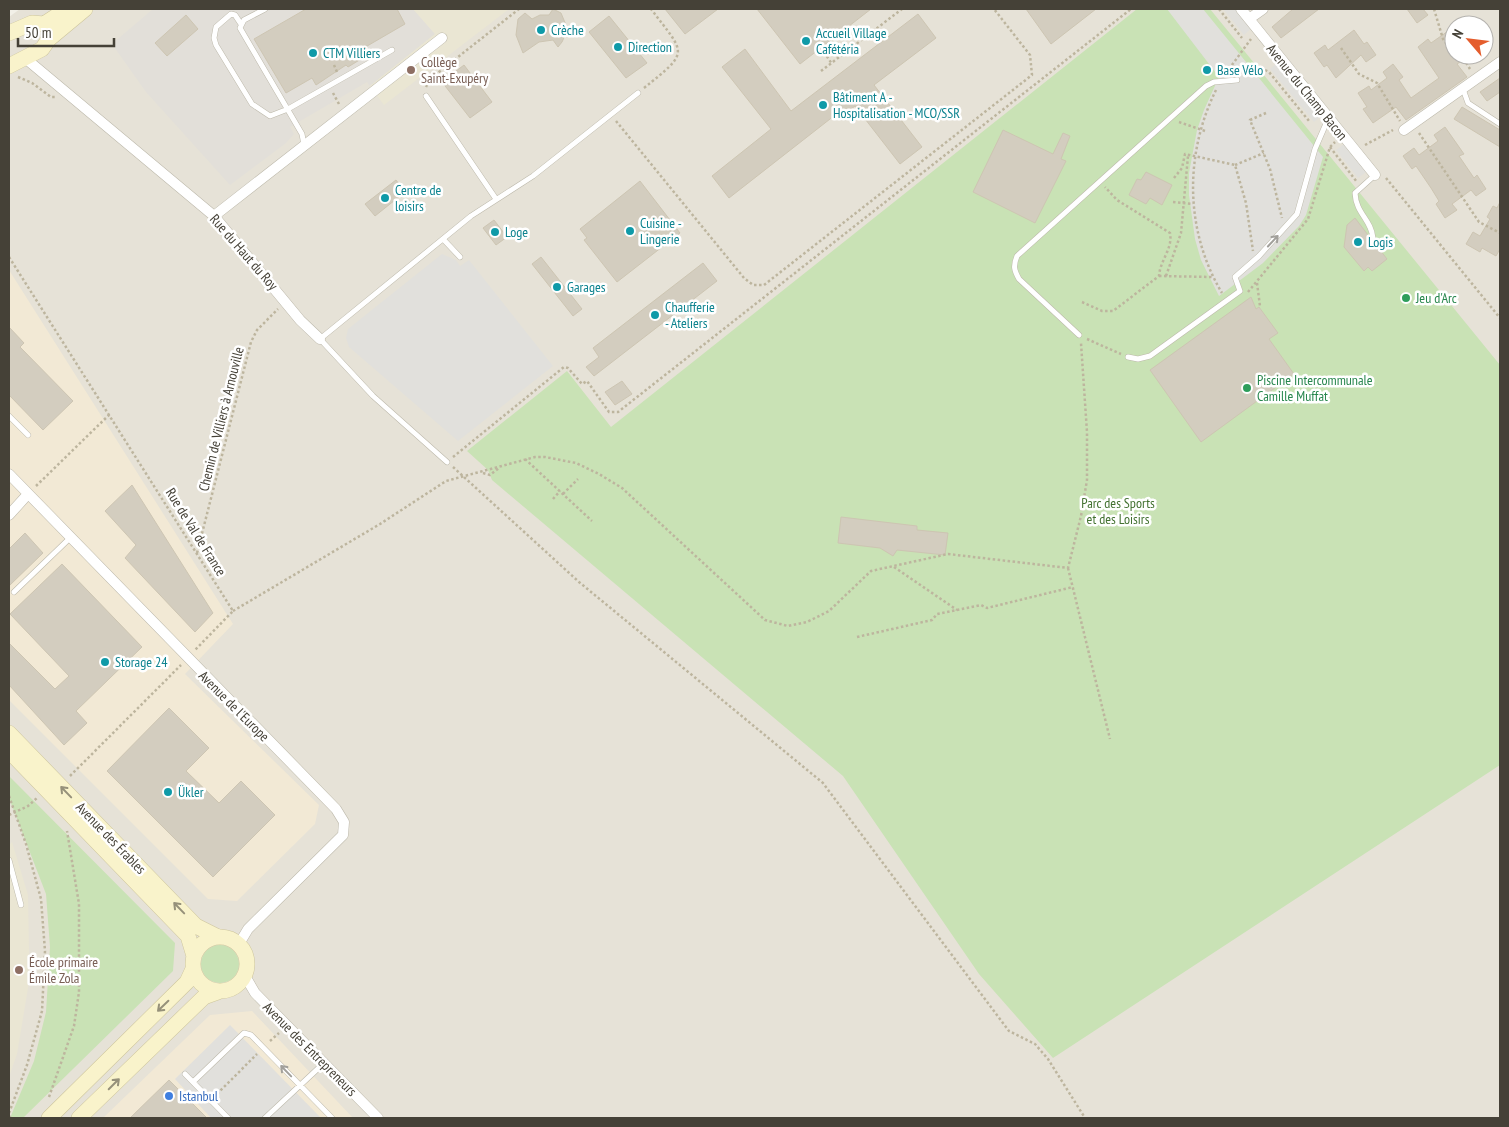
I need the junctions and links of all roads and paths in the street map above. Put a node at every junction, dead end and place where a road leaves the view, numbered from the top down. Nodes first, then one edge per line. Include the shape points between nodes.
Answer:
1 (67, 9) edge
2 (85, 9) edge
3 (265, 9) edge
4 (519, 9) edge
5 (651, 9) edge
6 (902, 9) edge
7 (994, 9) edge
8 (1131, 9) edge
9 (1219, 9) edge
10 (1241, 9) edge
11 (1263, 9) edge
12 (1434, 9) edge
13 (1249, 19) junction
14 (44, 24) junction
15 (241, 24) junction
16 (1258, 30) junction
17 (9, 33) edge
18 (442, 38) dead end
19 (1242, 38) dead end
20 (49, 39) junction
21 (1444, 39) edge
22 (1341, 48) dead end
23 (392, 50) dead end
24 (824, 52) dead end
25 (25, 58) junction
26 (1500, 62) edge
27 (832, 64) junction
28 (1468, 65) edge
29 (9, 66) edge
30 (1265, 70) dead end
31 (822, 71) dead end
32 (22, 78) dead end
33 (1477, 78) junction
34 (1237, 80) dead end
35 (1221, 82) junction
36 (1463, 88) junction
37 (61, 90) junction
38 (638, 93) joint
39 (426, 96) joint
40 (288, 109) junction
41 (1266, 113) dead end
42 (611, 114) junction
43 (1328, 119) junction
44 (1309, 121) dead end
45 (1179, 122) dead end
46 (1413, 123) junction
47 (1500, 124) edge
48 (1201, 129) junction
49 (1404, 130) junction
50 (1205, 131) dead end
51 (304, 145) junction
52 (1330, 147) dead end
53 (1353, 149) junction
54 (1264, 153) junction
55 (1188, 155) junction
56 (1195, 156) junction
57 (1235, 165) junction
58 (1375, 175) junction
59 (1174, 178) dead end
60 (1100, 182) junction
61 (1362, 188) junction
62 (496, 199) junction
63 (1173, 202) dead end
64 (1182, 203) junction
65 (1193, 204) junction
66 (214, 216) junction
67 (1290, 223) junction
68 (1299, 231) dead end
69 (1500, 233) edge
70 (1373, 238) dead end
71 (443, 239) junction
72 (9, 257) edge
73 (460, 257) dead end
74 (1254, 260) junction
75 (1264, 272) dead end
76 (1158, 276) junction
77 (1166, 276) junction
78 (1212, 277) junction
79 (1256, 282) dead end
80 (286, 301) junction
81 (1226, 301) junction
82 (1082, 302) dead end
83 (1260, 306) dead end
84 (1500, 318) edge
85 (1079, 335) junction
86 (320, 340) junction
87 (1128, 357) joint
88 (110, 414) junction
89 (9, 416) edge
90 (28, 435) dead end
91 (525, 459) junction
92 (447, 462) junction
93 (9, 474) edge
94 (464, 476) junction
95 (578, 479) dead end
96 (560, 491) junction
97 (28, 494) junction
98 (563, 494) junction
99 (553, 499) dead end
100 (9, 516) edge
101 (592, 521) dead end
102 (70, 538) junction
103 (197, 553) junction
104 (894, 567) junction
105 (1068, 568) junction
106 (1072, 587) junction
107 (14, 592) dead end
108 (957, 610) junction
109 (233, 611) junction
110 (857, 637) dead end
111 (187, 658) junction
112 (9, 733) edge
113 (1110, 740) dead end
114 (9, 751) edge
115 (60, 786) junction
116 (40, 794) dead end
117 (9, 796) edge
118 (65, 809) junction
119 (15, 813) junction
120 (9, 815) edge
121 (9, 860) edge
122 (21, 905) dead end
123 (218, 937) junction
124 (239, 944) junction
125 (194, 962) junction
126 (245, 976) junction
127 (218, 992) junction
128 (287, 1025) junction
129 (264, 1048) junction
130 (324, 1063) junction
131 (185, 1074) dead end
132 (193, 1082) junction
133 (300, 1086) junction
134 (49, 1098) dead end
135 (210, 1100) junction
136 (10, 1116) edge
137 (49, 1118) edge
138 (79, 1118) edge
139 (228, 1118) edge
140 (265, 1118) edge
141 (332, 1118) edge
142 (378, 1118) edge
143 (1085, 1118) edge

1 - 14 main road
2 - 20 main road
3 - 15 lane
4 - 39 path via 430,79
5 - 38 path via 676,42 677,58
6 - 27 path
7 - 42 path via 1030,56 1032,75 764,285 753,285 744,278
8 - 92 path via 618,412 609,412 587,381 582,384 564,367
9 - 19 path
10 - 13 street, Avenue du Champ Bacon
11 - 13 street
12 - 21 path
13 - 16 street, Avenue du Champ Bacon
14 - 17 main road via 32,23
14 - 20 main road
15 - 40 lane via 240,28
15 - 40 lane via 231,14 219,22 214,32 216,45 252,104 270,116
16 - 35 path
16 - 43 street, Avenue du Champ Bacon
18 - 51 street
20 - 25 main road via 42,49
22 - 49 path via 1359,74 1377,83
23 - 40 lane
24 - 27 path
25 - 29 main road
25 - 37 street, Rue du Haut du Roy
26 - 33 street
27 - 31 path
28 - 33 path
30 - 44 path
32 - 37 path via 51,98 57,97
33 - 36 street
34 - 35 lane
35 - 48 path
35 - 60 lane via 1206,86
36 - 46 street
36 - 47 lane via 1468,103
37 - 66 street, Rue du Haut du Roy
38 - 42 lane
39 - 62 lane
40 - 51 lane via 302,134
41 - 54 path via 1250,120
42 - 62 lane via 533,176
43 - 53 street, Avenue du Champ Bacon
43 - 67 lane via 1315,150 1298,214
45 - 48 path
46 - 49 street
46 - 69 path via 1479,222
48 - 50 path
48 - 56 path
49 - 53 path via 1386,132
51 - 66 street
52 - 61 path
53 - 58 street, Avenue du Champ Bacon
54 - 57 path
54 - 67 path via 1282,218
55 - 56 path
55 - 59 path via 1185,154 1182,168
55 - 64 path
56 - 57 path
56 - 65 path
57 - 74 path via 1246,203
58 - 61 lane
58 - 84 path via 1385,177
60 - 76 path via 1117,200 1170,233 1172,243 1159,267
60 - 85 lane via 1021,250 1014,263 1019,279
61 - 70 lane via 1355,193 1356,201 1360,213 1372,227
62 - 71 lane
63 - 64 path
64 - 65 path
64 - 77 path via 1181,233
65 - 78 path via 1199,240
66 - 80 street, Rue du Haut du Roy
67 - 68 path
74 -> 67 lane
71 - 73 lane
71 - 86 lane
72 - 88 path, Rue de Val de France
74 - 75 path
74 - 81 lane via 1235,278 1240,291
76 - 77 path
76 - 82 path via 1113,312 1102,312
77 - 78 path
78 - 81 path
79 - 83 path
80 - 86 street, Rue du Haut du Roy
80 - 103 path, Chemin de Villiers à Arnouville via 257,330 251,342
81 - 87 lane via 1150,356
85 - 87 path
85 - 105 path via 1083,350 1086,480
86 - 92 lane, Rue du Haut du Roy via 373,396
88 - 97 path
88 - 103 path, Rue de Val de France
89 - 90 lane
91 - 94 path
91 - 96 path
91 - 104 path via 559,458 600,474 622,488 765,620 778,625 807,622 829,611 871,571
92 - 94 path
93 - 97 street, Avenue de l'Europe
94 - 109 path via 446,481
94 - 143 path via 579,582 823,784 1009,1032 1035,1044 1048,1058
95 - 98 path
96 - 98 path
96 - 99 path
97 - 100 street
97 - 102 street, Avenue de l'Europe
98 - 101 path
102 - 107 lane
102 - 111 street, Avenue de l'Europe
103 - 109 path, Rue de Val de France
104 - 105 path via 948,554
104 - 108 path
105 - 106 path
106 - 108 path via 987,608 981,605
106 - 113 path
108 - 110 path via 937,614 932,620
109 - 111 path
111 - 115 path
111 - 124 street, Avenue de l'Europe via 336,809 344,822 343,835 248,929
112 - 115 main road, Avenue des Érables
114 - 118 main road, Avenue des Érables
123 -> 115 main road, Avenue des Érables via 196,926
116 - 119 path
117 - 119 path
118 - 125 main road, Avenue des Érables via 188,936
118 - 134 path via 68,848 79,904 79,992 74,1026
119 - 120 path
119 - 136 path via 41,899 45,951 42,1011
121 - 122 lane
123 - 124 main road
123 - 125 main road via 204,942
124 - 126 main road via 247,959
125 - 127 main road via 202,984
125 -> 137 main road via 187,982
126 - 127 main road via 234,988
126 - 128 street, Avenue des Entrepreneurs via 256,993
138 -> 127 main road via 204,998
128 - 129 path
128 - 130 street, Avenue des Entrepreneurs
129 - 132 lane via 251,1035 244,1033
133 -> 129 lane
129 - 135 path
130 - 133 lane
130 - 142 street, Avenue des Entrepreneurs
131 - 132 lane
132 - 135 lane
133 - 140 lane
133 - 141 lane
135 - 139 lane

